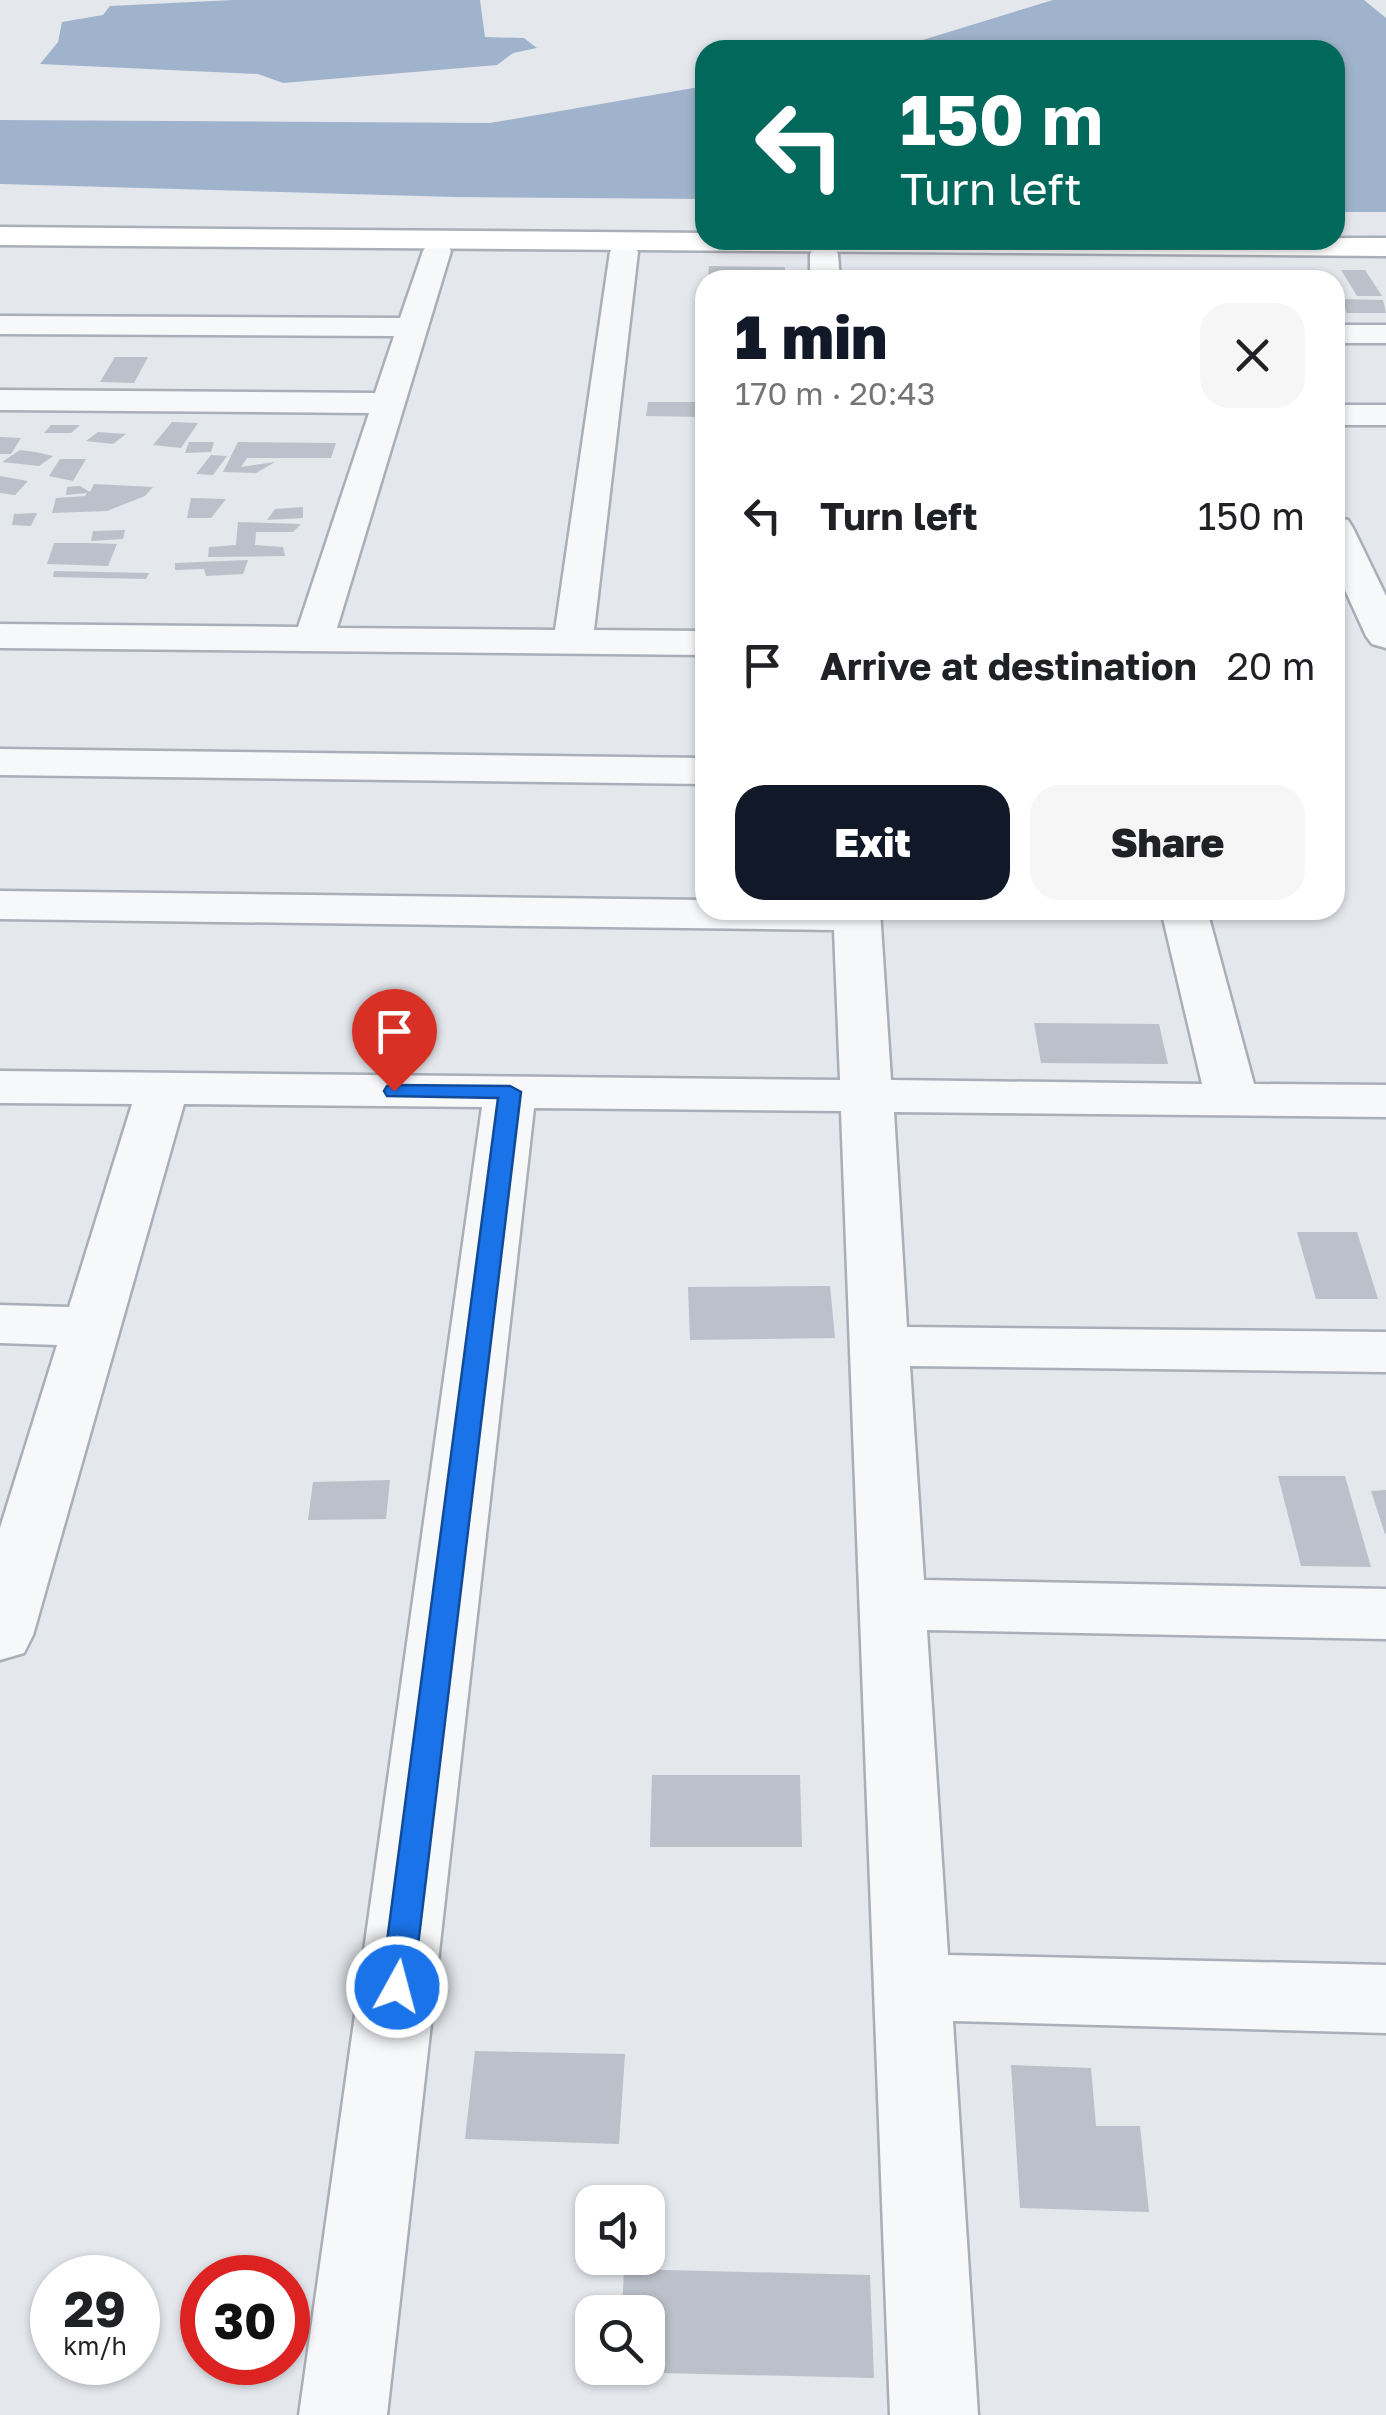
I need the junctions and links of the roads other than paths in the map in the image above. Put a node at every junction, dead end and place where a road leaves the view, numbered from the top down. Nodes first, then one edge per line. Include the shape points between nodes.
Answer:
1 (0, 236) edge
2 (695, 242) edge
3 (1345, 247) edge
4 (1386, 247) edge
5 (0, 248) edge
6 (438, 251) junction
7 (624, 252) junction
8 (1386, 258) edge
9 (824, 267) edge
10 (0, 325) edge
11 (413, 328) junction
12 (1345, 334) edge
13 (1386, 334) edge
14 (0, 400) edge
15 (388, 403) junction
16 (1345, 415) edge
17 (1386, 415) edge
18 (1345, 549) edge
19 (0, 636) edge
20 (1386, 636) edge
21 (313, 640) junction
22 (573, 642) junction
23 (695, 642) edge
24 (0, 762) edge
25 (695, 770) edge
26 (0, 905) edge
27 (695, 911) edge
28 (857, 920) edge
29 (1187, 920) edge
30 (0, 1087) edge
31 (163, 1088) junction
32 (510, 1092) junction
33 (866, 1094) junction
34 (1232, 1100) junction
35 (1386, 1101) edge
36 (0, 1324) edge
37 (89, 1327) junction
38 (879, 1346) junction
39 (1386, 1352) edge
40 (892, 1604) junction
41 (1386, 1614) edge
42 (0, 1635) edge
43 (912, 1987) junction
44 (1386, 1999) edge
45 (343, 2415) edge
46 (934, 2415) edge

1 - 2 street
3 - 4 street
5 - 6 street
6 - 7 street
6 - 11 street
7 - 9 street
7 - 22 street
8 - 9 street
10 - 11 street
11 - 15 street
12 - 13 street
14 - 15 street
15 - 21 street
16 - 17 street
18 - 20 street
19 - 21 street
21 - 22 street
22 - 23 street
24 - 25 street
26 - 27 street
28 - 33 street
29 - 34 street
30 - 31 street
31 - 32 street
31 - 37 street
32 - 33 street
32 - 45 street
33 - 34 street
33 - 38 street
34 - 35 street
36 - 37 street
37 - 42 street
38 - 39 street
38 - 40 street
40 - 41 street
40 - 43 street
43 - 44 street
43 - 46 street

